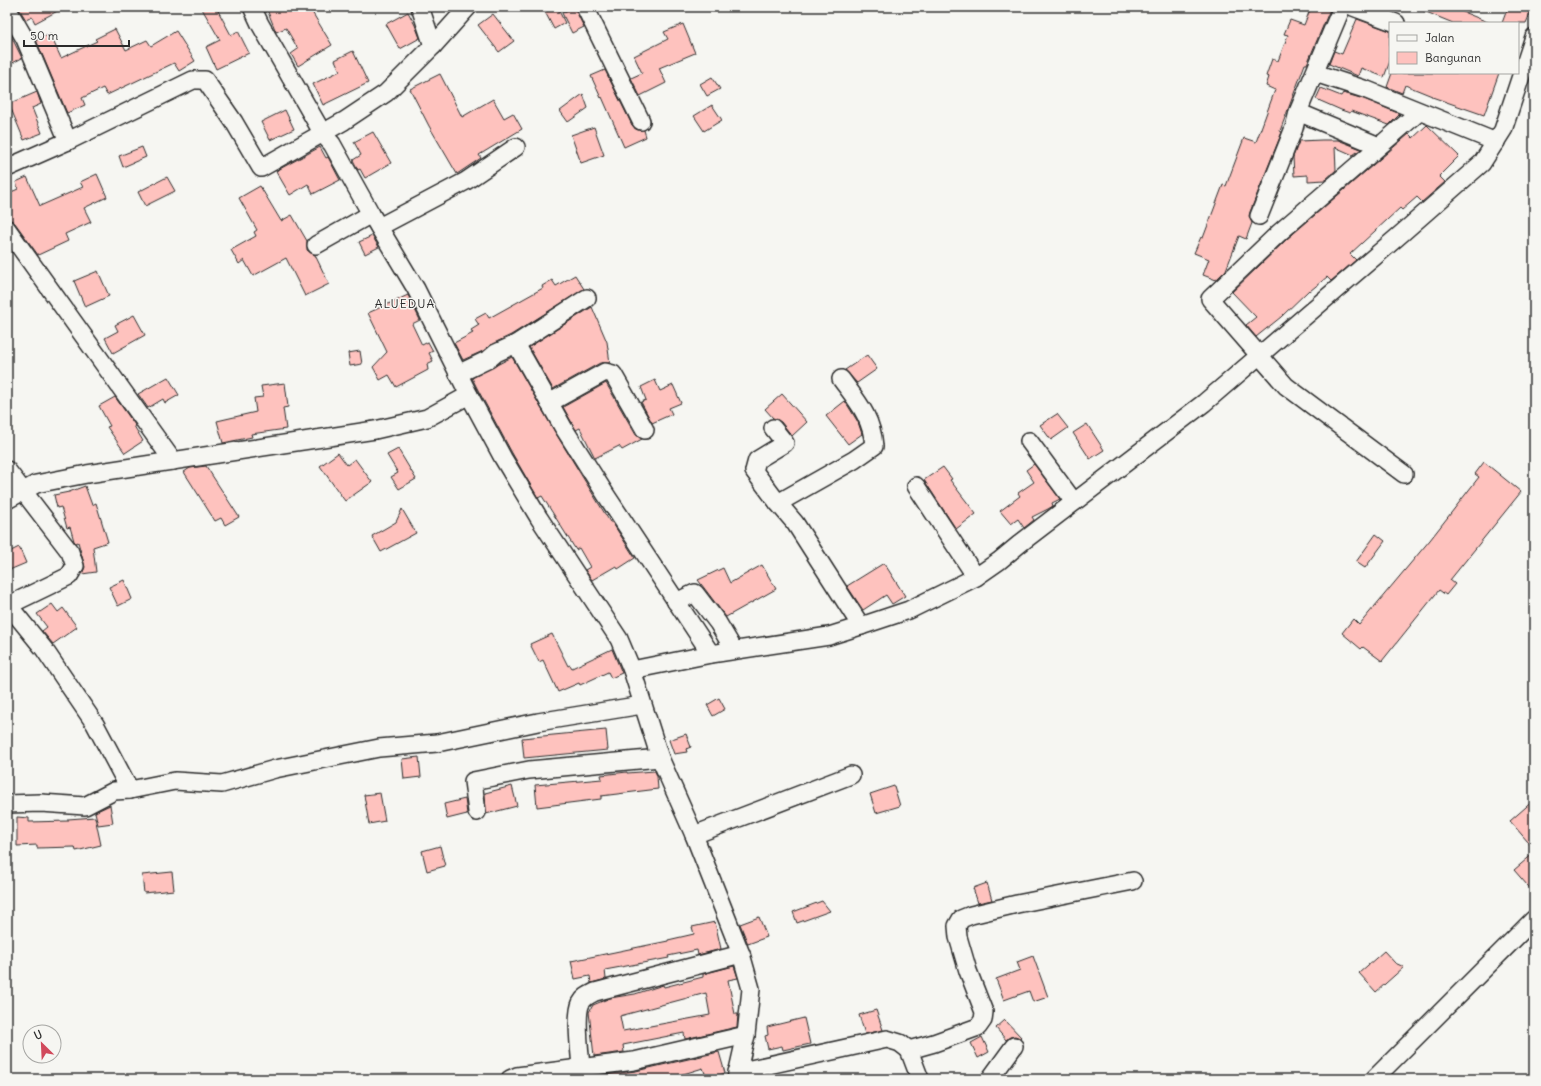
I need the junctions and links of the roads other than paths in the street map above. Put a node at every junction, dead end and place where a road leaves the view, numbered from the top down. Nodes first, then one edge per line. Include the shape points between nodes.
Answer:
1 (252, 7) edge
2 (420, 7) edge
3 (468, 7) edge
4 (585, 7) edge
5 (1342, 7) edge
6 (1353, 7) edge
7 (7, 8) edge
8 (1393, 22) edge
9 (1534, 37) edge
10 (433, 46) junction
11 (1521, 70) edge
12 (1315, 73) junction
13 (1298, 112) junction
14 (1419, 112) junction
15 (641, 121) dead end
16 (323, 134) junction
17 (68, 141) junction
18 (1496, 142) junction
19 (1379, 146) junction
20 (516, 147) dead end
21 (7, 168) edge
22 (1259, 216) dead end
23 (375, 221) junction
24 (7, 230) edge
25 (316, 245) dead end
26 (587, 298) dead end
27 (516, 344) junction
28 (1260, 356) junction
29 (458, 374) junction
30 (841, 379) dead end
31 (469, 395) junction
32 (550, 403) junction
33 (773, 428) dead end
34 (645, 430) dead end
35 (1029, 441) dead end
36 (174, 461) junction
37 (7, 470) edge
38 (1404, 474) dead end
39 (916, 486) dead end
40 (22, 492) junction
41 (7, 500) edge
42 (1074, 502) junction
43 (778, 503) junction
44 (976, 577) junction
45 (676, 602) junction
46 (8, 606) edge
47 (861, 626) junction
48 (734, 650) junction
49 (712, 654) junction
50 (632, 670) junction
51 (642, 705) junction
52 (660, 758) junction
53 (851, 776) dead end
54 (130, 790) junction
55 (7, 804) edge
56 (477, 812) dead end
57 (694, 835) junction
58 (1133, 881) dead end
59 (1534, 918) edge
60 (741, 954) junction
61 (746, 1035) junction
62 (1014, 1046) dead end
63 (909, 1050) junction
64 (574, 1072) edge
65 (737, 1076) edge
66 (510, 1079) edge
67 (920, 1079) edge
68 (990, 1079) edge
69 (1374, 1079) edge

1 - 16 street
2 - 10 street
3 - 10 street
4 - 15 street
5 - 12 street
6 - 8 street
7 - 17 street via 25,39
9 - 11 street
10 - 16 street via 386,93
11 - 18 street via 1503,130
12 - 13 street
12 - 14 street
13 - 19 street
13 - 22 street
14 - 18 street
14 - 19 street
16 - 17 street via 261,168 205,80 193,80
16 - 23 street via 332,144
17 - 21 street
18 - 28 street via 1482,163
19 - 28 street via 1280,232 1210,299
20 - 23 street via 466,181
23 - 25 street
23 - 29 street via 416,289
24 - 36 street
26 - 27 street
27 - 29 street
27 - 32 street
28 - 38 street via 1286,386
28 - 42 street
29 - 31 street
30 - 43 street via 868,418 874,434 874,446
31 - 36 street via 427,418 375,430
31 - 50 street via 535,511 619,638
32 - 34 street via 605,372 614,374
32 - 45 street
33 - 43 street via 786,443 757,460 754,471
35 - 42 street
36 - 40 street via 36,484
37 - 40 street
39 - 44 street
40 - 41 street
40 - 46 street via 70,552 75,566 69,576
42 - 44 street
43 - 47 street via 796,523
44 - 47 street via 909,610
45 - 48 street via 695,593 718,623
45 - 49 street
46 - 54 street via 44,649 95,724
47 - 48 street via 829,636
48 - 49 street
49 - 50 street
50 - 51 street
51 - 52 street
51 - 54 street via 538,722 437,743 379,748 274,769 222,784 175,781
52 - 56 street via 529,770 473,781
52 - 57 street
53 - 57 street
54 - 55 street via 114,791 85,806
57 - 60 street
58 - 63 street via 1017,904 961,919 957,926 958,937 984,1012 983,1020 978,1027
59 - 69 street
60 - 61 street via 751,989
60 - 64 street via 586,996 580,1004
61 - 64 street
61 - 65 street
62 - 68 street
63 - 65 street via 900,1043 887,1039
63 - 67 street
64 - 66 street via 517,1076

